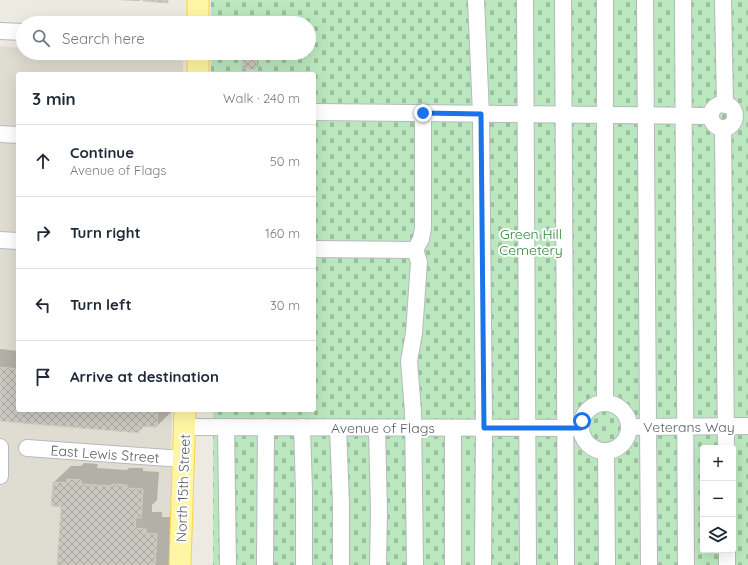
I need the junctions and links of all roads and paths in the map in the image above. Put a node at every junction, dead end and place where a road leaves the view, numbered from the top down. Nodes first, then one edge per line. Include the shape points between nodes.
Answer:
1 (198, 0) edge
2 (476, 0) edge
3 (525, 0) edge
4 (563, 0) edge
5 (605, 0) edge
6 (645, 0) edge
7 (683, 0) edge
8 (723, 0) edge
9 (198, 16) edge
10 (0, 31) edge
11 (16, 32) edge
12 (198, 60) edge
13 (198, 72) edge
14 (725, 105) junction
15 (316, 112) edge
16 (423, 113) junction
17 (481, 114) junction
18 (526, 114) junction
19 (564, 114) junction
20 (605, 115) junction
21 (646, 115) junction
22 (684, 116) junction
23 (711, 116) junction
24 (735, 122) edge
25 (0, 134) edge
26 (16, 135) edge
27 (0, 240) edge
28 (16, 241) edge
29 (316, 249) edge
30 (415, 250) junction
31 (605, 403) junction
32 (185, 419) edge
33 (726, 426) junction
34 (748, 426) edge
35 (226, 427) junction
36 (266, 427) junction
37 (302, 427) junction
38 (630, 427) junction
39 (648, 427) junction
40 (685, 427) junction
41 (338, 428) junction
42 (377, 428) junction
43 (414, 428) junction
44 (452, 428) junction
45 (484, 428) junction
46 (527, 428) junction
47 (573, 428) junction
48 (726, 445) edge
49 (0, 447) edge
50 (27, 448) dead end
51 (606, 452) junction
52 (183, 460) junction
53 (0, 476) edge
54 (727, 553) edge
55 (180, 565) edge
56 (228, 565) edge
57 (265, 565) edge
58 (304, 565) edge
59 (341, 565) edge
60 (378, 565) edge
61 (414, 565) edge
62 (452, 565) edge
63 (483, 565) edge
64 (528, 565) edge
65 (566, 565) edge
66 (607, 565) edge
67 (649, 565) edge
68 (686, 565) edge
69 (727, 565) edge

1 - 9 main road
2 - 17 street
3 - 18 street
4 - 19 street
5 - 20 street
6 - 21 street
7 - 22 street
8 - 14 street
10 - 11 street
12 - 13 main road
14 - 23 street via 717,106
14 - 24 street via 732,108
15 - 16 street
16 - 17 street
16 - 30 street via 423,228
17 - 18 street
17 - 45 street
18 - 19 street
18 - 46 street
19 - 20 street
19 - 47 street
20 - 21 street
20 - 31 street
21 - 22 street
21 - 39 street
22 - 23 street
22 - 40 street
23 - 24 street via 713,123 720,128
24 - 33 street
25 - 26 street
27 - 28 street
29 - 30 street
30 - 43 street via 419,262 414,333 409,361
31 - 38 street via 621,408 629,420
31 - 47 street via 594,405
32 - 35 street, Avenue of Flags
32 - 52 main road, North 15th Street
33 - 34 street, Veterans Way
33 - 40 street, Veterans Way
33 - 48 street
35 - 36 street, Avenue of Flags
35 - 56 street
36 - 37 street, Avenue of Flags
36 - 57 street
37 - 41 street, Avenue of Flags
37 - 58 street
38 - 39 street, Veterans Way
38 - 51 street via 626,441 620,447
39 - 40 street, Veterans Way
39 - 67 street
40 - 68 street
41 - 42 street, Avenue of Flags
41 - 59 street
42 - 43 street, Avenue of Flags
42 - 60 street
43 - 44 street, Avenue of Flags
43 - 61 street
44 - 45 street, Avenue of Flags
44 - 62 street
45 - 46 street, Avenue of Flags
45 - 63 street
46 - 47 street, Avenue of Flags
46 - 64 street
47 - 51 street via 592,447
47 - 65 street
49 - 53 street
50 - 52 street, East Lewis Street
51 - 66 street
52 - 55 main road, North 15th Street
54 - 69 street

